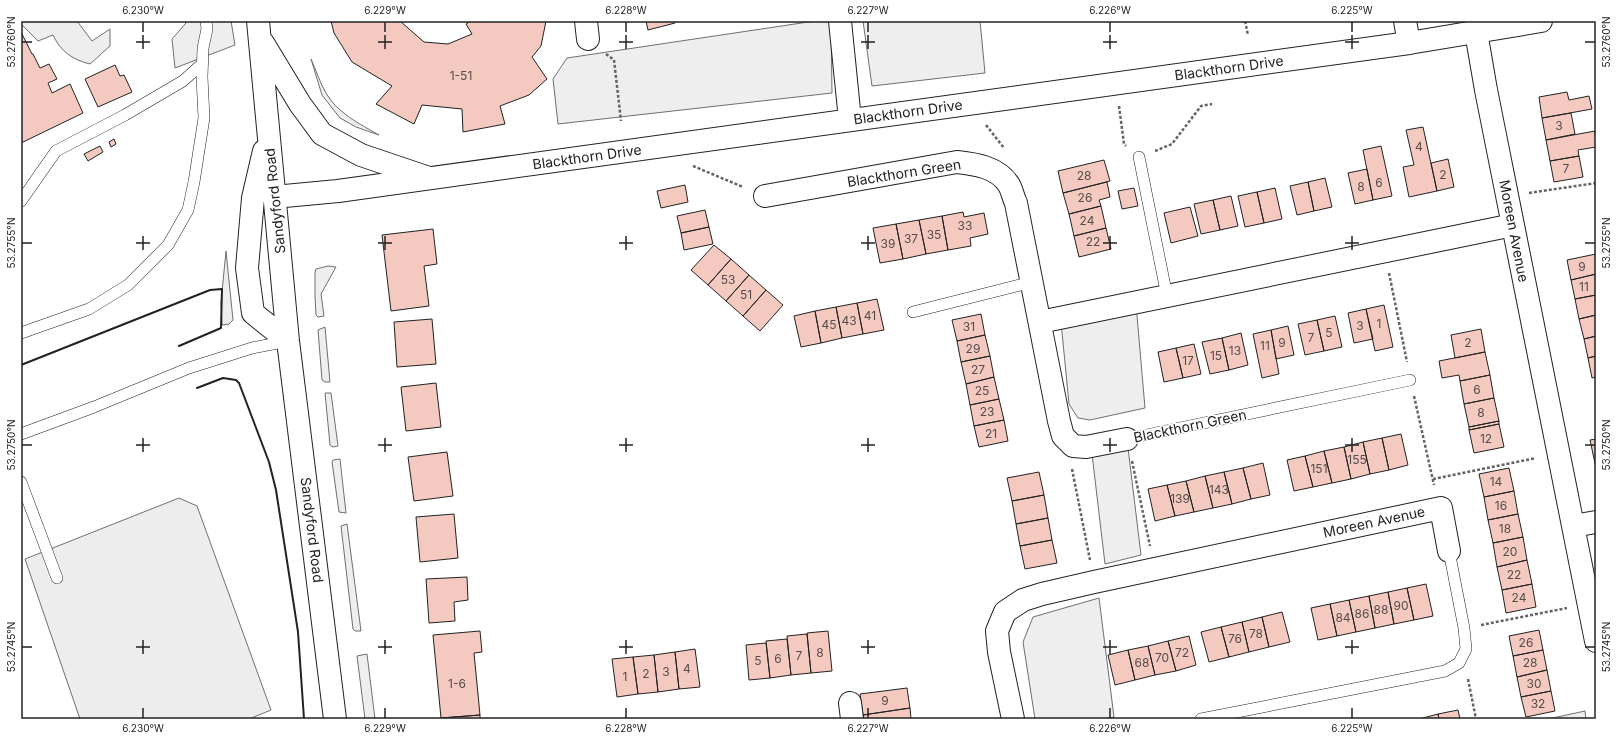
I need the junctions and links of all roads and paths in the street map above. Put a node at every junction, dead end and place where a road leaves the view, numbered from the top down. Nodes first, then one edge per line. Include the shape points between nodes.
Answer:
1 (206, 21) edge
2 (840, 21) edge
3 (1245, 21) edge
4 (1404, 21) edge
5 (1541, 21) edge
6 (259, 30) edge
7 (587, 30) edge
8 (1476, 32) junction
9 (1248, 35) dead end
10 (1409, 43) junction
11 (203, 62) junction
12 (1115, 84) junction
13 (970, 104) junction
14 (1212, 104) dead end
15 (850, 120) junction
16 (621, 121) dead end
17 (268, 132) junction
18 (1006, 152) dead end
19 (1139, 157) junction
20 (686, 163) dead end
21 (429, 178) junction
22 (1596, 183) edge
23 (765, 196) joint
24 (1507, 196) junction
25 (274, 197) junction
26 (21, 200) edge
27 (1513, 225) junction
28 (1032, 282) junction
29 (1167, 296) junction
30 (913, 312) dead end
31 (1040, 322) junction
32 (21, 333) edge
33 (288, 341) junction
34 (1410, 380) dead end
35 (21, 434) edge
36 (1127, 439) junction
37 (1073, 446) junction
38 (1558, 454) junction
39 (1433, 479) dead end
40 (21, 482) edge
41 (1596, 522) edge
42 (1573, 526) junction
43 (1449, 551) joint
44 (1155, 569) junction
45 (57, 578) dead end
46 (1094, 582) junction
47 (1589, 604) junction
48 (1464, 628) junction
49 (1596, 641) edge
50 (1459, 663) junction
51 (336, 719) edge
52 (1013, 719) edge
53 (1201, 719) edge
54 (1476, 719) edge

1 - 11 lane
2 - 15 street
3 - 9 path
4 - 10 street
5 - 8 street, Blackthorn Drive
6 - 17 street, Sandyford Road
6 - 21 street via 300,104 322,134 361,154
7 - 16 path via 614,60
8 - 10 street, Blackthorn Drive
8 - 24 street, Moreen Avenue
10 - 12 street, Blackthorn Drive
11 - 26 lane via 184,82 56,151
11 - 32 lane via 204,118 194,182 188,210 168,245 128,285 89,309
12 - 13 street, Blackthorn Drive
12 - 19 path via 1124,144
13 - 15 street, Blackthorn Drive
13 - 18 path
14 - 19 path via 1201,106 1172,144
15 - 21 street, Blackthorn Drive
17 - 25 street, Sandyford Road
17 - 33 street, Sandyford Road via 253,198 247,268 253,313
19 - 29 lane
20 - 23 path
21 - 25 street, Blackthorn Drive
22 - 24 path
23 - 28 street, Blackthorn Green via 957,162 977,164 996,172 1009,184 1016,202
24 - 27 street, Moreen Avenue
25 - 33 street, Sandyford Road
27 - 29 street
27 - 38 street, Moreen Avenue
28 - 30 lane
28 - 31 street, Blackthorn Green
29 - 31 street
31 - 37 street, Blackthorn Green via 1059,421 1064,436
33 - 35 lane via 252,348 189,368
33 - 51 street, Sandyford Road
34 - 36 lane, Blackthorn Green
36 - 37 street, Blackthorn Green via 1086,447
36 - 44 path
37 - 46 path via 1071,462
38 - 39 path
38 - 42 street, Moreen Avenue
40 - 45 lane
41 - 42 street
42 - 47 street, Moreen Avenue
43 - 44 street, Moreen Avenue via 1441,508
43 - 48 lane, Moreen Avenue
44 - 46 street, Moreen Avenue
46 - 52 street, Moreen Avenue via 1023,600 1005,612 997,631
47 - 48 path
47 - 49 street, Moreen Avenue
48 - 50 lane, Moreen Avenue via 1466,649
50 - 53 lane via 1445,671
50 - 54 path via 1468,680

